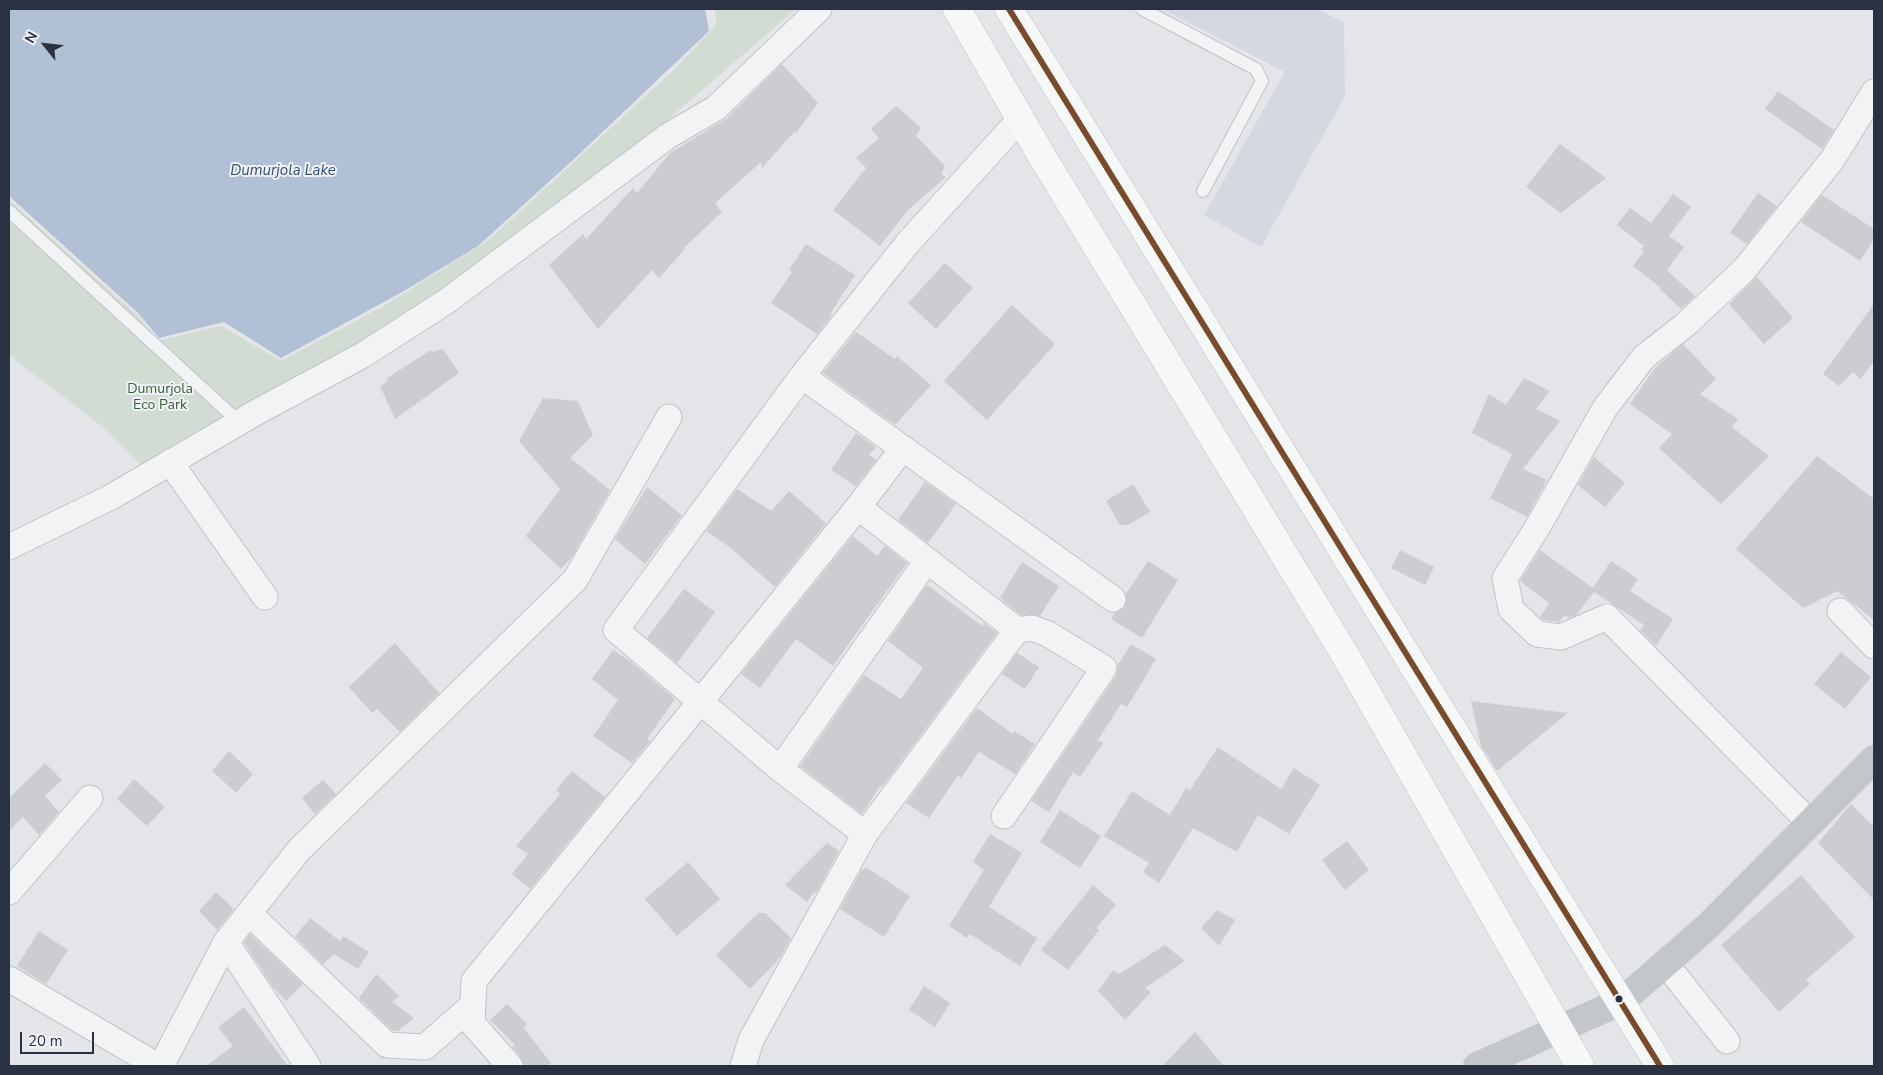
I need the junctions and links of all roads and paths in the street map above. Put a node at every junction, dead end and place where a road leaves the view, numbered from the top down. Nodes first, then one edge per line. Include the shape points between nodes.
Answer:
1 (819, 9) edge
2 (957, 9) edge
3 (1009, 9) edge
4 (1142, 9) edge
5 (1874, 92) edge
6 (1020, 119) junction
7 (1203, 191) dead end
8 (9, 211) edge
9 (802, 376) junction
10 (669, 417) dead end
11 (239, 422) junction
12 (903, 448) junction
13 (170, 462) junction
14 (858, 507) junction
15 (9, 547) edge
16 (926, 562) junction
17 (265, 597) dead end
18 (1113, 599) dead end
19 (1840, 611) dead end
20 (1017, 630) junction
21 (1874, 646) edge
22 (700, 701) junction
23 (1874, 759) edge
24 (780, 769) junction
25 (90, 798) dead end
26 (1004, 816) dead end
27 (1810, 824) junction
28 (865, 834) junction
29 (9, 892) edge
30 (249, 913) junction
31 (226, 942) junction
32 (1665, 963) junction
33 (9, 979) edge
34 (1622, 1001) junction
35 (473, 1005) junction
36 (1558, 1030) junction
37 (1727, 1041) dead end
38 (1515, 1059) edge
39 (160, 1066) edge
40 (308, 1066) edge
41 (510, 1066) edge
42 (742, 1066) edge
43 (1477, 1066) edge
44 (1580, 1066) edge
45 (1660, 1066) edge

1 - 11 street via 716,108 668,136 447,301 363,355
2 - 6 main road
3 - 34 main road
4 - 7 lane via 1256,69 1262,82
5 - 27 street via 1832,160 1744,270 1686,325 1644,357 1610,401 1505,578 1511,609 1537,634 1561,637 1608,616
6 - 9 street via 907,244
6 - 36 main road via 1344,653
8 - 11 lane
9 - 12 street
9 - 22 street via 616,630
10 - 30 street via 575,580 299,850
11 - 13 street
12 - 14 street
12 - 18 street
13 - 15 street via 111,497
13 - 17 street
14 - 16 street
14 - 22 street
16 - 20 street
16 - 24 street
19 - 21 street
20 - 26 street via 1032,628 1048,634 1104,668
20 - 28 street
22 - 24 street
22 - 35 street via 474,980
23 - 27 main road
24 - 28 street
25 - 29 street
27 - 32 main road via 1708,926
28 - 42 street via 751,1040
30 - 31 street
30 - 35 street via 387,1045 425,1047
31 - 39 street
31 - 40 street
32 - 34 main road
32 - 37 street
33 - 39 street
34 - 36 main road
34 - 45 main road
35 - 41 street via 472,1024
36 - 38 main road
36 - 44 main road
38 - 43 main road

